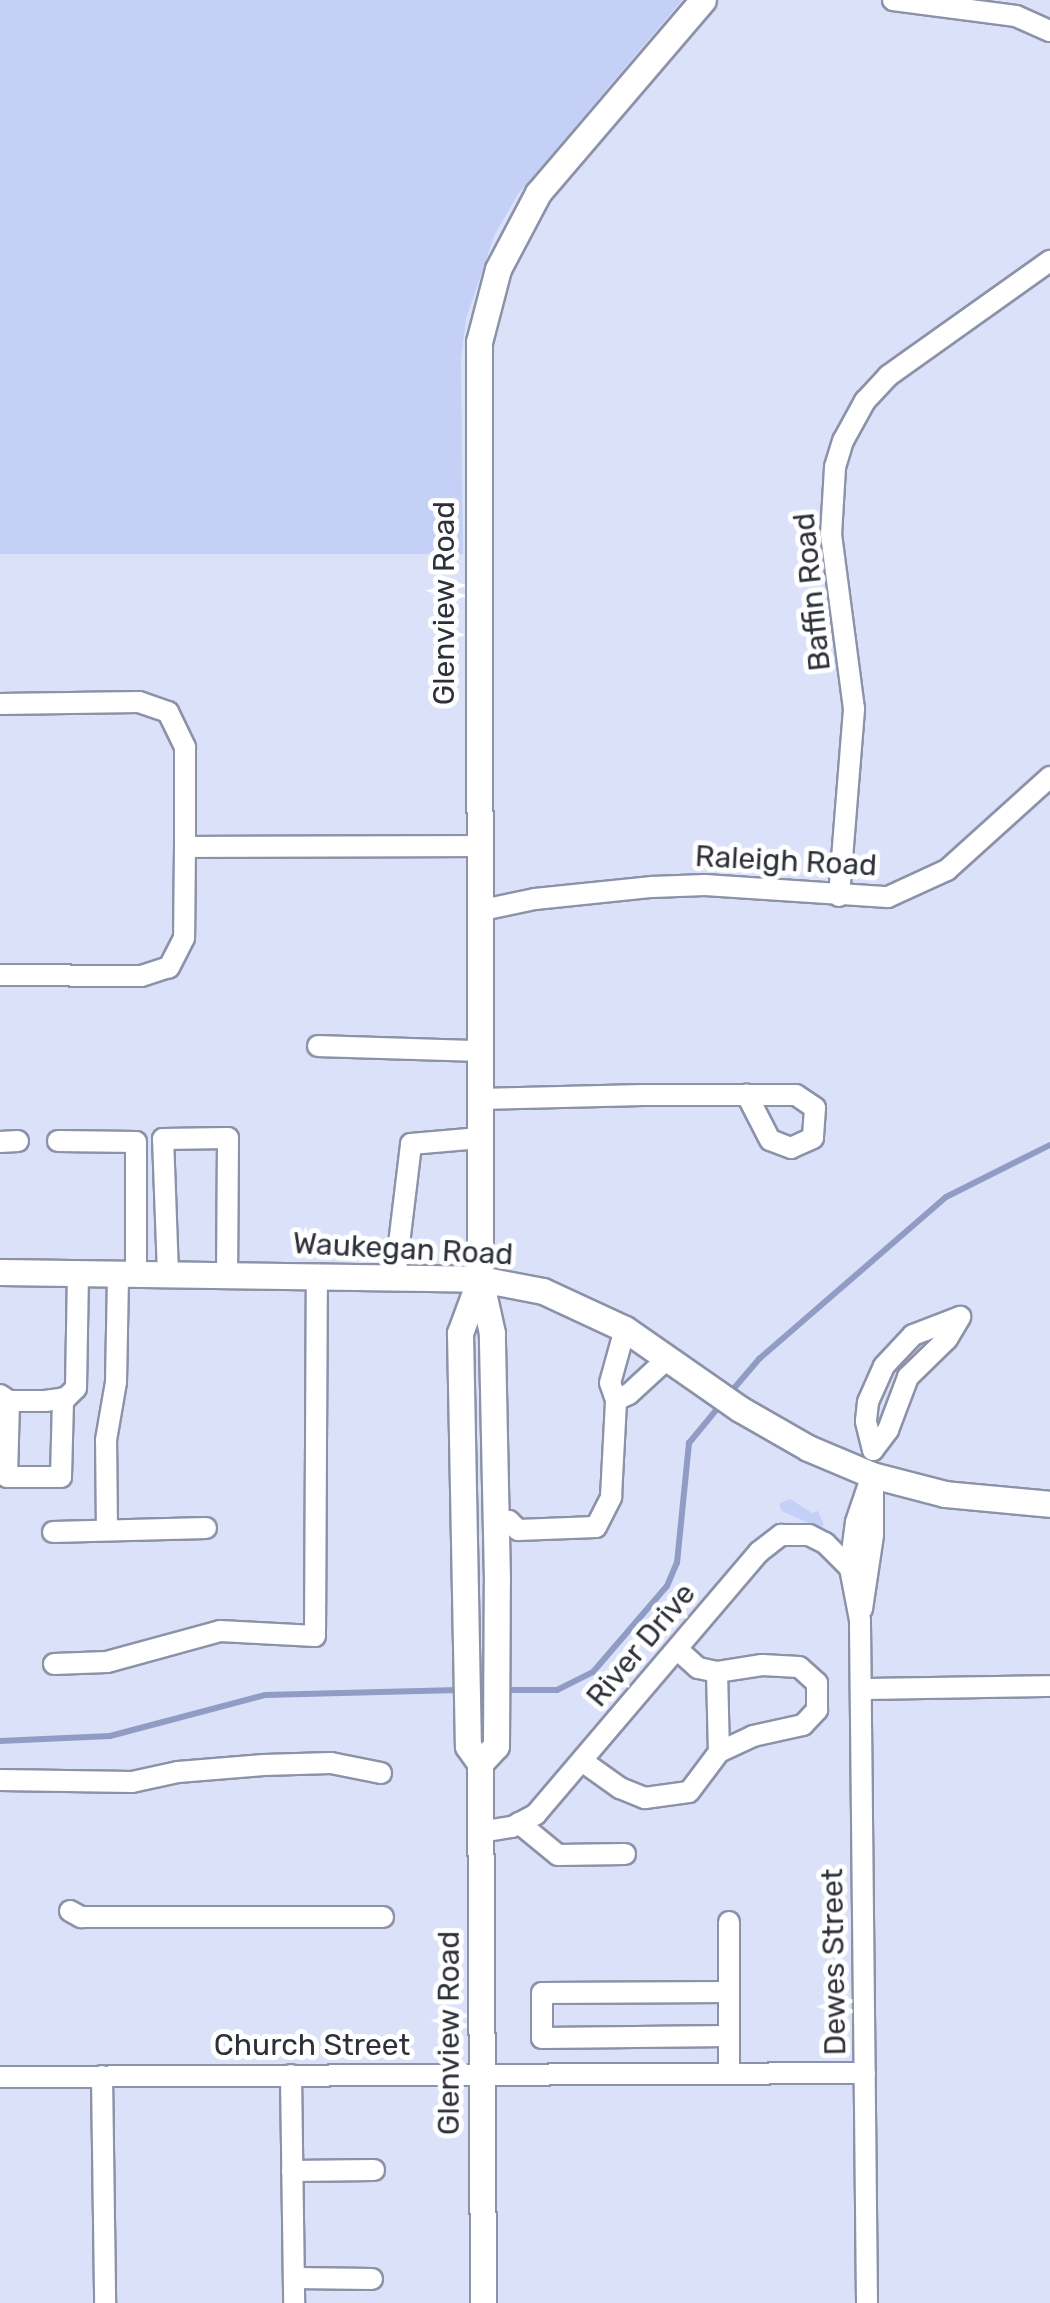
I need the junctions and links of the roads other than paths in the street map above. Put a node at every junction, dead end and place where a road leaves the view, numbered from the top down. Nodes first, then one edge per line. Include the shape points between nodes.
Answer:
1 (703, 0) edge
2 (893, 0) edge
3 (931, 3) edge
4 (1050, 31) edge
5 (1050, 261) edge
6 (0, 704) edge
7 (1050, 777) edge
8 (478, 846) junction
9 (185, 847) junction
10 (838, 896) junction
11 (478, 911) junction
12 (0, 976) edge
13 (318, 1046) dead end
14 (479, 1051) junction
15 (747, 1095) dead end
16 (479, 1099) junction
17 (480, 1138) junction
18 (58, 1142) dead end
19 (0, 1272) edge
20 (78, 1273) junction
21 (127, 1274) junction
22 (168, 1274) junction
23 (227, 1275) junction
24 (317, 1276) junction
25 (396, 1278) junction
26 (480, 1279) junction
27 (625, 1329) junction
28 (896, 1351) junction
29 (668, 1358) junction
30 (915, 1368) junction
31 (4, 1398) edge
32 (63, 1398) junction
33 (616, 1400) junction
34 (872, 1475) junction
35 (1050, 1504) edge
36 (206, 1528) dead end
37 (107, 1530) junction
38 (503, 1530) junction
39 (53, 1532) dead end
40 (850, 1568) junction
41 (860, 1620) junction
42 (677, 1650) junction
43 (54, 1664) dead end
44 (717, 1672) junction
45 (1050, 1686) edge
46 (860, 1688) junction
47 (719, 1752) junction
48 (582, 1761) junction
49 (480, 1763) junction
50 (381, 1773) dead end
51 (0, 1780) edge
52 (519, 1823) junction
53 (480, 1832) junction
54 (625, 1854) dead end
55 (70, 1911) dead end
56 (383, 1918) dead end
57 (728, 1922) dead end
58 (729, 1992) junction
59 (729, 2036) junction
60 (729, 2073) junction
61 (865, 2073) junction
62 (481, 2074) junction
63 (102, 2076) junction
64 (292, 2076) junction
65 (0, 2077) edge
66 (374, 2170) dead end
67 (292, 2171) junction
68 (294, 2278) junction
69 (372, 2280) dead end
70 (105, 2303) edge
71 (294, 2303) edge
72 (483, 2303) edge
73 (867, 2303) edge

1 - 8 main road, Glenview Road via 538,193 514,232 486,306 476,394
2 - 3 street
3 - 4 street via 1016,16
5 - 10 street, Baffin Road via 888,376 843,441 831,535 854,709
6 - 9 street via 139,702 168,712 185,747
7 - 10 street, Raleigh Road via 974,849 926,882 888,897
8 - 9 street
8 - 11 main road, Glenview Road
9 - 12 street via 184,938 169,967 141,976
10 - 11 street, Raleigh Road via 652,887
11 - 14 main road, Glenview Road
13 - 14 street
14 - 16 main road, Glenview Road
15 - 16 street
16 - 17 main road, Glenview Road
17 - 25 street via 411,1144
17 - 26 main road, Glenview Road
18 - 21 street via 136,1142
19 - 20 main road, Waukegan Road
20 - 21 main road, Waukegan Road
20 - 32 street via 76,1388
21 - 22 main road, Waukegan Road
21 - 37 street via 106,1440
22 - 23 main road, Waukegan Road
22 - 23 street via 164,1139 228,1138
23 - 24 main road, Waukegan Road
24 - 25 main road, Waukegan Road
24 - 43 street via 316,1636 220,1630 107,1662
25 - 26 main road, Waukegan Road
26 - 27 main road, Waukegan Road via 544,1291
26 - 38 main road, Glenview Road via 492,1333
26 - 49 main road, Glenview Road via 460,1333 468,1746
27 - 29 main road, Waukegan Road
27 - 33 street via 610,1383
28 - 30 street
28 - 30 street via 913,1335 960,1317
28 - 30 street via 868,1402 873,1450
29 - 33 street
29 - 34 main road, Waukegan Road via 740,1409
31 - 32 street
31 - 32 street via 6,1477 61,1477
33 - 38 street via 611,1497 596,1527
34 - 35 main road, Waukegan Road via 989,1502
34 - 40 street, Dewes Street
34 - 41 street, Dewes Street via 873,1535
36 - 37 street
37 - 39 street
38 - 49 main road, Glenview Road via 496,1746
40 - 41 street, Dewes Street
40 - 42 street, River Drive via 809,1535 781,1536 759,1552
41 - 46 street, Dewes Street
42 - 44 street via 698,1668
42 - 48 street, River Drive
44 - 47 street
44 - 47 street via 799,1667 817,1692 817,1710 804,1725
45 - 46 street
46 - 61 street, Dewes Street
47 - 48 street via 689,1792 646,1798
48 - 52 street, River Drive via 536,1814
49 - 53 main road, Glenview Road
50 - 51 street via 332,1764 264,1764 132,1782
52 - 53 street, River Drive
52 - 54 street via 558,1854
53 - 62 main road, Glenview Road
55 - 56 street via 82,1917
57 - 58 street
58 - 59 street
58 - 59 street via 542,1993 542,2038
59 - 60 street
60 - 61 street, Church Street
60 - 62 street, Church Street
61 - 73 street, Dewes Street
62 - 64 street, Church Street
62 - 72 main road, Glenview Road
63 - 64 street, Church Street
63 - 65 street, Church Street
63 - 70 street
64 - 67 street
66 - 67 street
67 - 68 street
68 - 69 street
68 - 71 street

